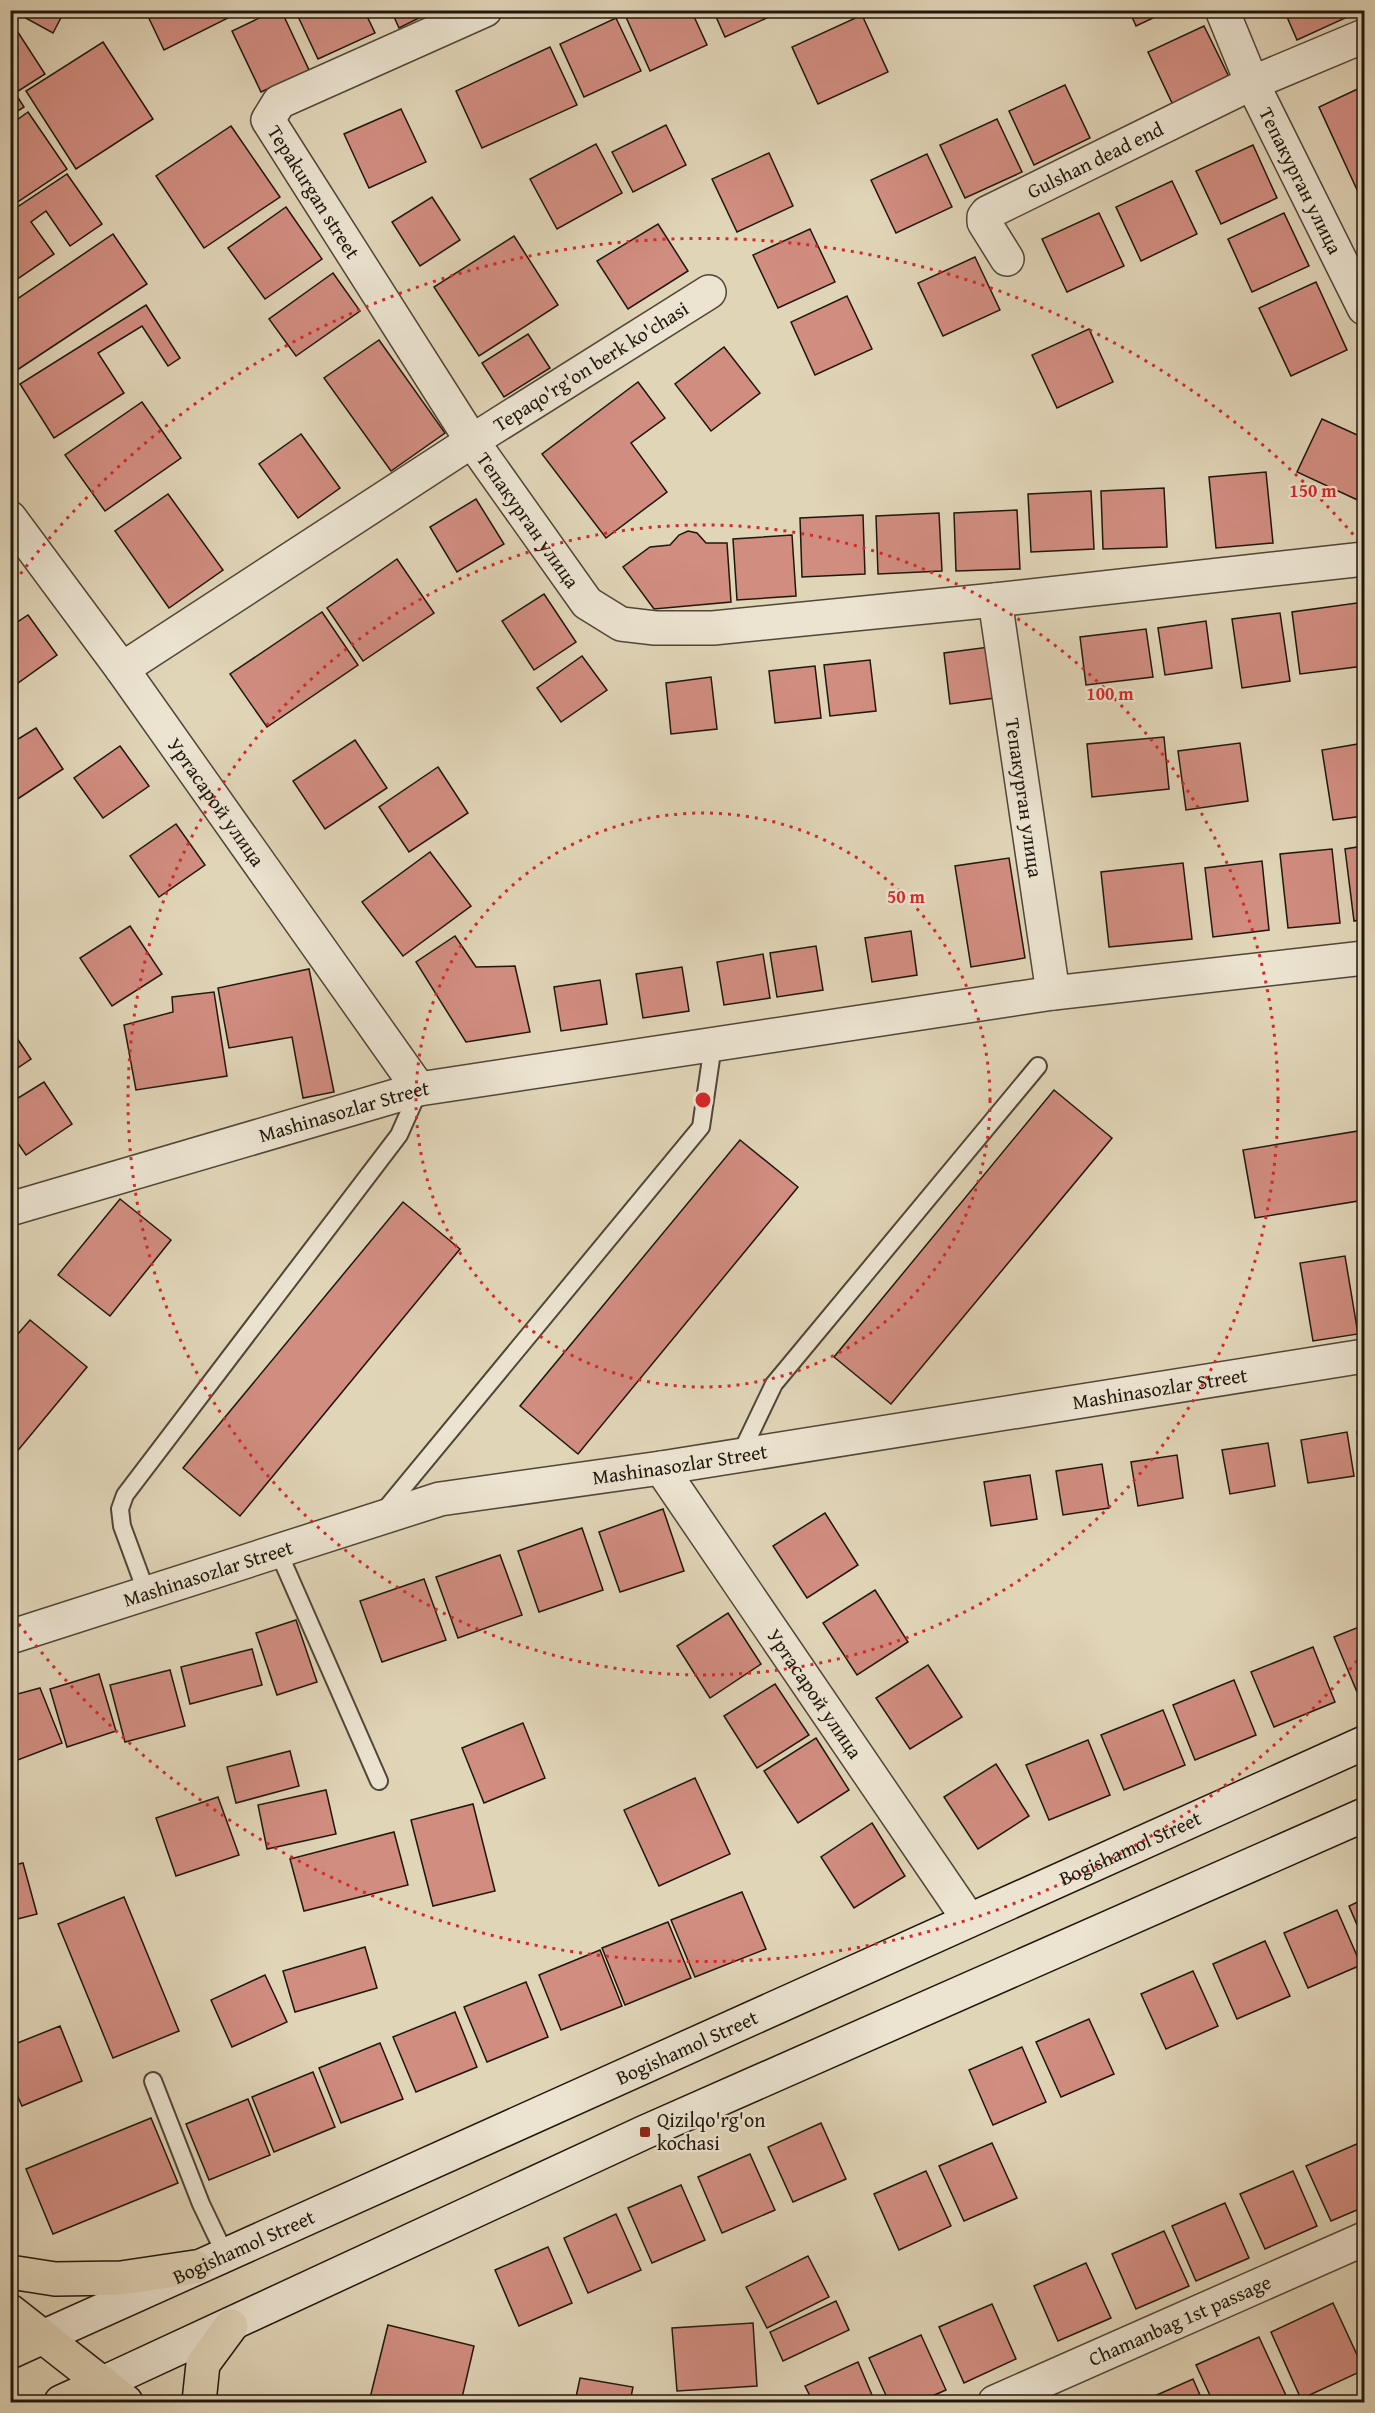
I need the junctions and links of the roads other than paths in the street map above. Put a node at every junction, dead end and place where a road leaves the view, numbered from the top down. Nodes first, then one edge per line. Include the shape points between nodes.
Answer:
1 (485, 10) edge
2 (1222, 10) edge
3 (1365, 36) edge
4 (1252, 83) junction
5 (1007, 259) dead end
6 (709, 292) dead end
7 (1365, 308) edge
8 (472, 441) junction
9 (10, 518) edge
10 (1365, 559) edge
11 (995, 600) junction
12 (122, 669) junction
13 (1365, 958) edge
14 (1053, 993) junction
15 (713, 1044) junction
16 (1038, 1066) dead end
17 (419, 1089) junction
18 (10, 1209) edge
19 (1365, 1356) edge
20 (740, 1455) junction
21 (661, 1468) junction
22 (377, 1520) junction
23 (278, 1551) junction
24 (147, 1594) junction
25 (10, 1637) edge
26 (1365, 1743) edge
27 (379, 1781) dead end
28 (1365, 1815) edge
29 (969, 1920) junction
30 (153, 2081) dead end
31 (1365, 2239) edge
32 (225, 2254) junction
33 (195, 2267) junction
34 (10, 2272) edge
35 (10, 2311) edge
36 (231, 2326) junction
37 (43, 2337) junction
38 (10, 2352) edge
39 (115, 2393) edge
40 (61, 2403) edge
41 (199, 2403) edge
42 (995, 2403) edge

1 - 8 street, Tepakurgan street via 279,102 268,120
2 - 4 street
3 - 4 street
4 - 5 street, Gulshan dead end via 987,213 984,222
4 - 7 street, Тепакурган улица
6 - 8 street, Tepaqo'rg'on berk ko'chasi
8 - 11 street, Тепакурган улица via 587,603 621,624 713,628
8 - 12 street, Тепакурган улица
9 - 12 street, Уртасарой улица
10 - 11 street, Тепакурган улица
11 - 14 street, Тепакурган улица
12 - 17 street, Уртасарой улица
13 - 14 street, Mashinasozlar Street
14 - 15 street, Mashinasozlar Street
15 - 17 street, Mashinasozlar Street
15 - 22 lane via 701,1127
16 - 20 lane via 774,1384
17 - 18 street, Mashinasozlar Street
17 - 24 lane via 399,1134 126,1495 120,1509 122,1526
19 - 20 street, Mashinasozlar Street
20 - 21 street, Mashinasozlar Street
21 - 22 street, Mashinasozlar Street via 440,1499
21 - 29 street, Уртасарой улица
22 - 23 street, Mashinasozlar Street
23 - 24 street, Mashinasozlar Street
23 - 27 lane
24 - 25 street, Mashinasozlar Street
26 - 29 street, Bogishamol Street
28 - 36 street via 645,2132
29 - 32 street, Bogishamol Street
30 - 32 lane via 201,2205
31 - 42 street, Chamanbag 1st passage
32 - 33 street, Bogishamol Street
33 - 34 main road via 121,2278 55,2278
33 - 37 street, Bogishamol Street
35 - 37 main road
36 - 39 street
36 - 41 main road via 203,2364
37 - 38 main road, Bogishamol Street
37 - 39 main road
39 - 40 main road

